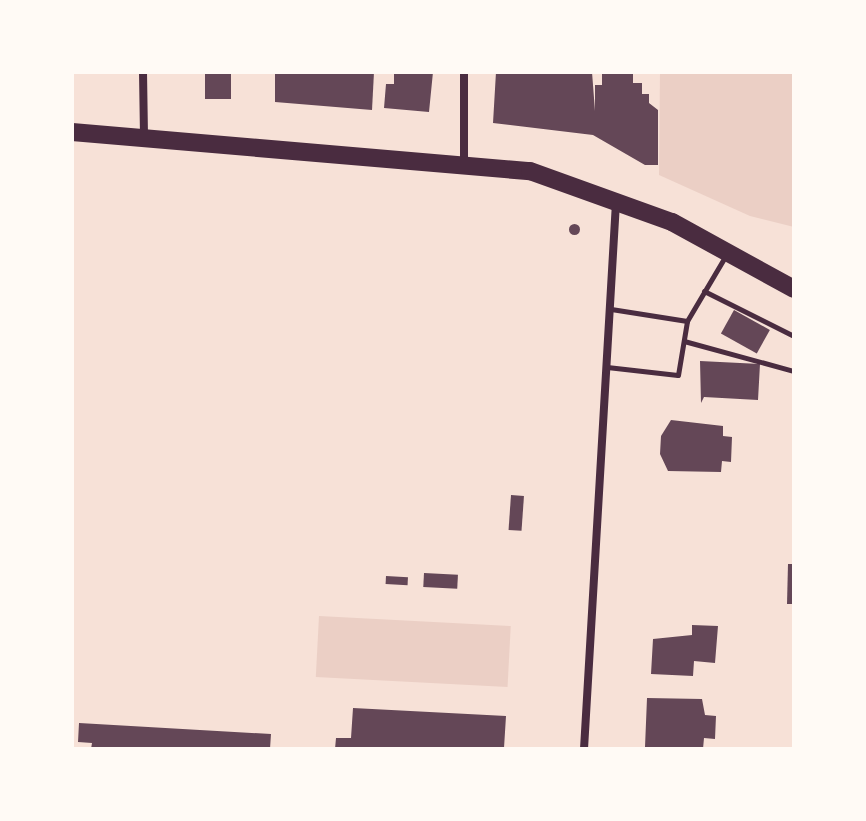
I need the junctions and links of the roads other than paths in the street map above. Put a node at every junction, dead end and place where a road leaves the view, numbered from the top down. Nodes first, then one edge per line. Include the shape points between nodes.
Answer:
1 (143, 72) edge
2 (464, 72) edge
3 (72, 132) edge
4 (144, 137) junction
5 (464, 161) junction
6 (616, 198) junction
7 (727, 253) junction
8 (794, 289) edge
9 (704, 291) junction
10 (611, 309) junction
11 (687, 321) junction
12 (794, 336) edge
13 (684, 341) junction
14 (607, 367) junction
15 (794, 371) edge
16 (584, 749) edge

1 - 4 street
2 - 5 street
3 - 4 highway
4 - 5 highway
5 - 6 highway via 530,171
6 - 7 highway
6 - 10 street
7 - 8 highway
7 - 9 lane
9 - 11 lane
9 - 12 lane
10 - 11 lane
10 - 14 street
11 - 13 lane
13 - 14 lane via 678,375
13 - 15 lane
14 - 16 street

